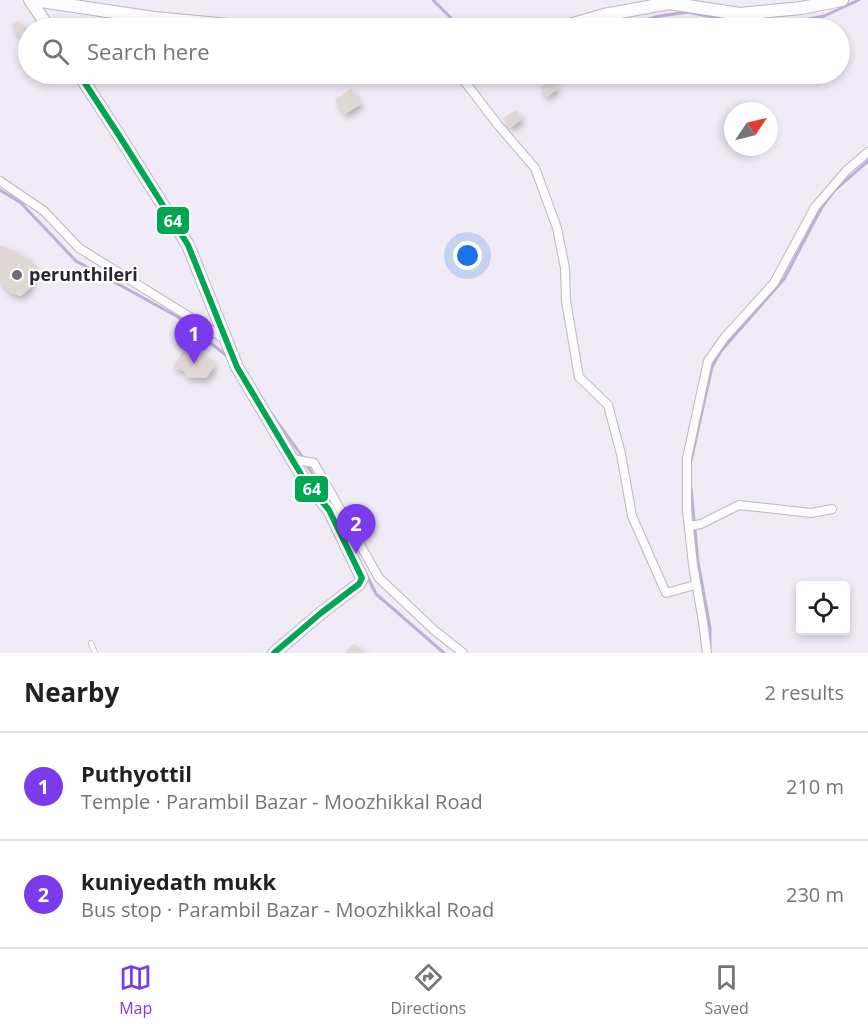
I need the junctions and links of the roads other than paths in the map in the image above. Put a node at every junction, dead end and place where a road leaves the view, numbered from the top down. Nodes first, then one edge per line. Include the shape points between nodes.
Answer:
1 (32, 0) edge
2 (842, 0) edge
3 (43, 18) edge
4 (154, 18) edge
5 (594, 18) edge
6 (86, 84) edge
7 (467, 84) edge
8 (868, 152) edge
9 (0, 181) edge
10 (225, 339) junction
11 (292, 459) junction
12 (832, 509) dead end
13 (690, 526) junction
14 (695, 585) junction
15 (91, 643) dead end
16 (707, 650) edge
17 (95, 653) edge
18 (274, 653) edge
19 (463, 653) edge

1 - 3 main road
1 - 4 main road
2 - 5 main road via 740,14 669,3
6 - 10 main road via 188,245
7 - 14 street via 535,168 557,228 579,377 609,405 632,516 666,593
8 - 13 street via 815,207 774,283 708,361 687,458
9 - 10 street via 44,211 79,248
10 - 11 main road via 237,367
11 - 18 main road via 328,510 362,578
11 - 19 street via 314,463 379,578
12 - 13 street via 811,513 739,505
13 - 14 street
14 - 16 street
15 - 17 lane

